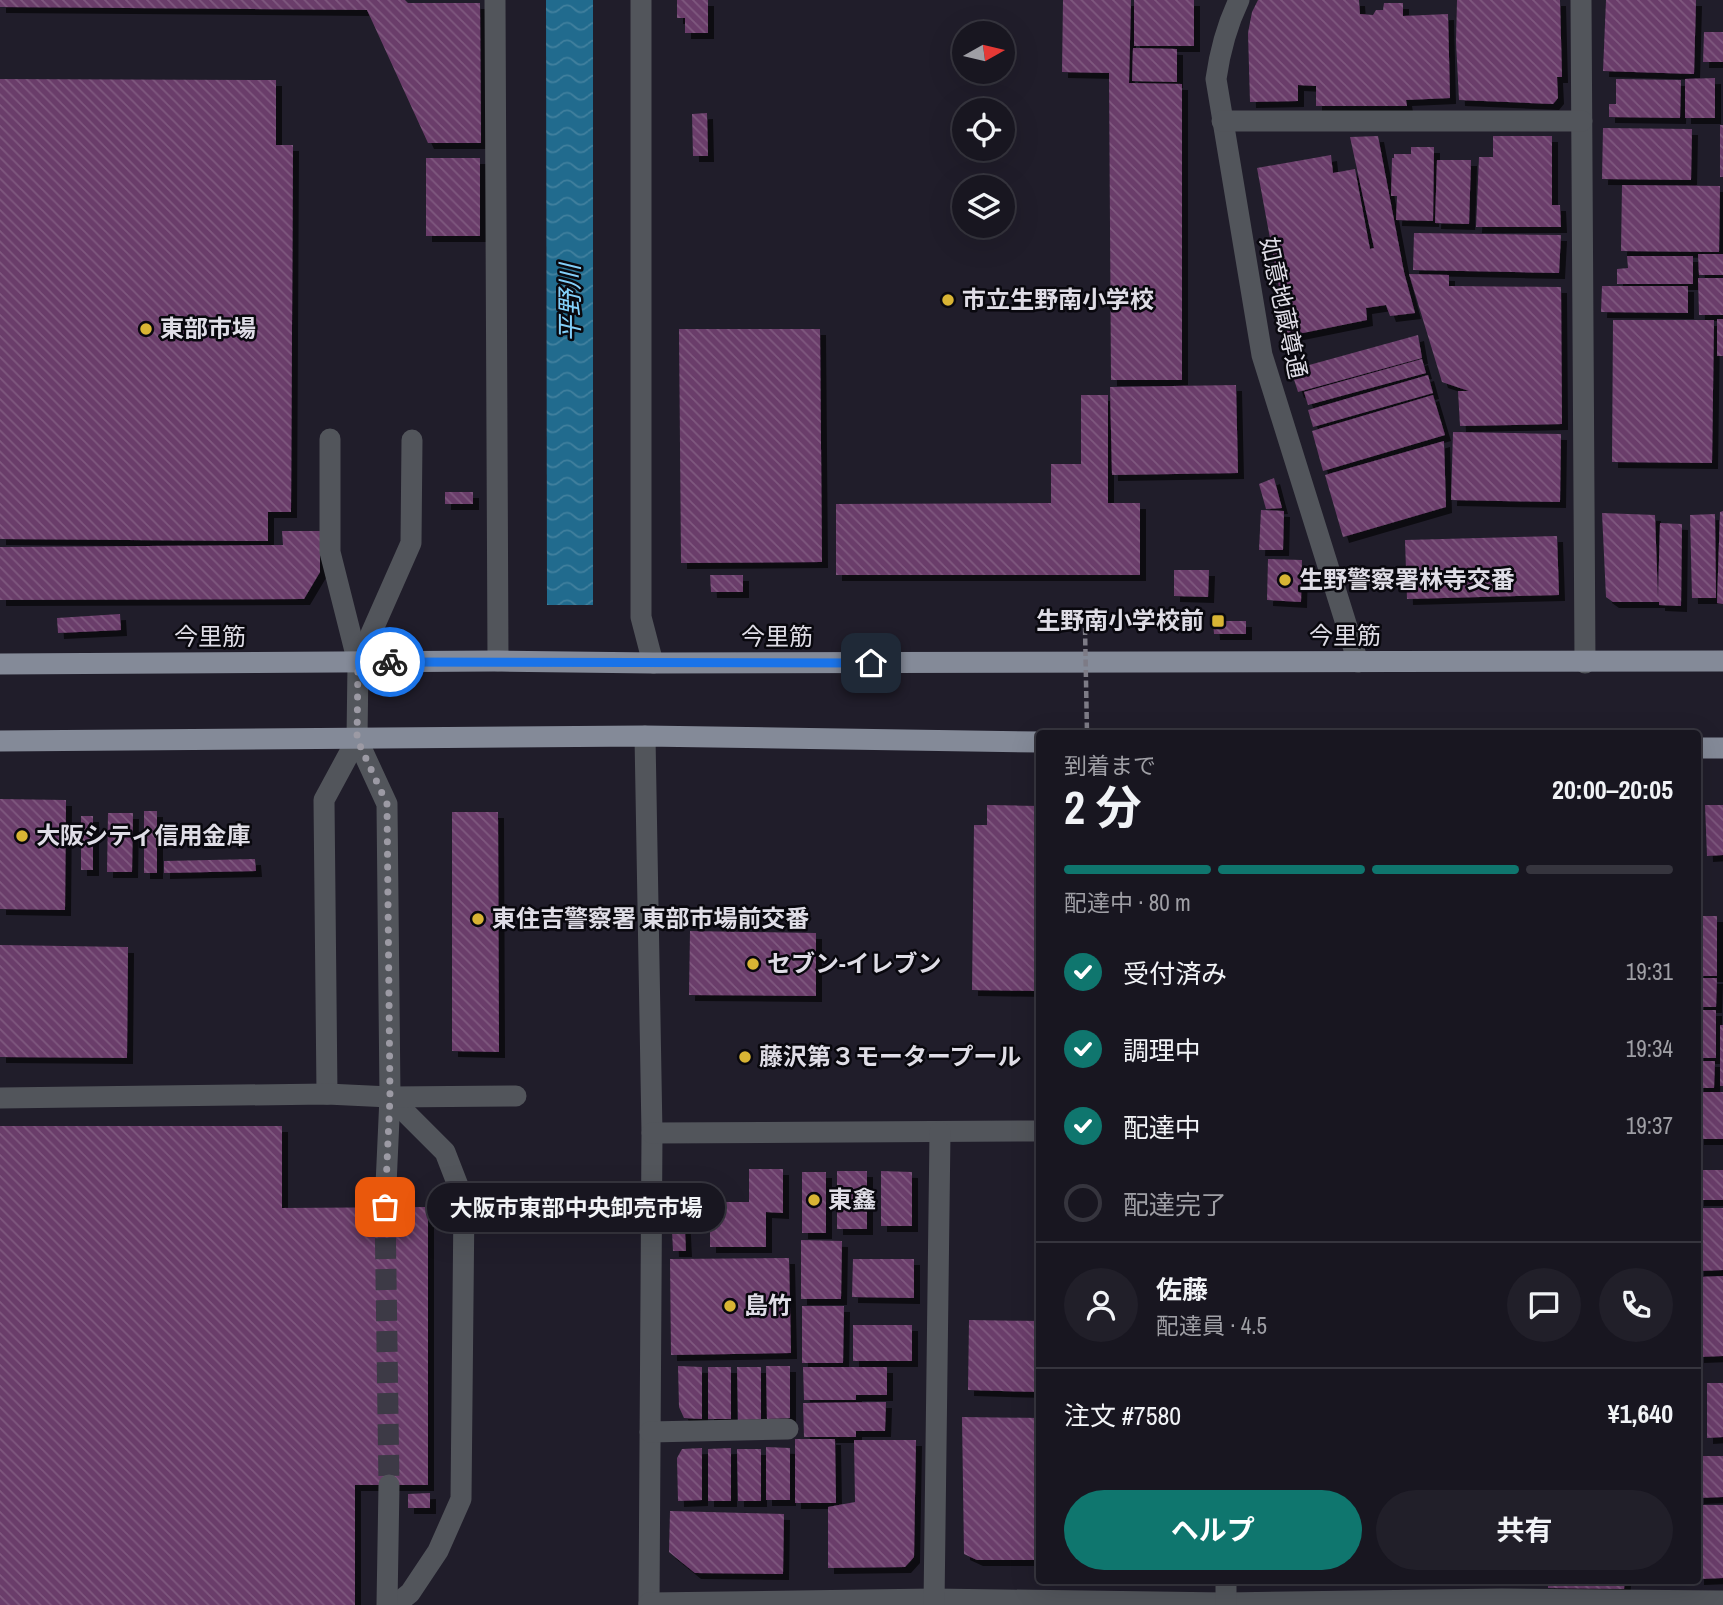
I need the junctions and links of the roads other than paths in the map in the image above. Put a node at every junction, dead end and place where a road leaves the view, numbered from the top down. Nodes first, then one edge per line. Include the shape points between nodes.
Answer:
1 (495, 0) edge
2 (641, 0) edge
3 (1239, 0) edge
4 (1581, 0) edge
5 (1223, 121) junction
6 (1582, 121) junction
7 (330, 439) dead end
8 (412, 440) dead end
9 (507, 661) junction
10 (1358, 662) junction
11 (1723, 662) edge
12 (358, 663) junction
13 (653, 663) junction
14 (1585, 663) junction
15 (0, 664) edge
16 (634, 736) junction
17 (357, 739) junction
18 (0, 741) edge
19 (1036, 742) edge
20 (1701, 748) edge
21 (1723, 748) edge
22 (327, 1094) junction
23 (516, 1096) dead end
24 (390, 1097) junction
25 (0, 1098) edge
26 (1036, 1131) edge
27 (940, 1132) junction
28 (652, 1133) junction
29 (385, 1207) tunnel mouth
30 (788, 1429) dead end
31 (650, 1432) junction
32 (389, 1485) tunnel mouth
33 (1226, 1584) edge
34 (1640, 1590) edge
35 (1502, 1595) edge
36 (1723, 1601) edge
37 (934, 1602) edge
38 (649, 1604) edge
39 (1226, 1604) edge
40 (387, 1605) edge
41 (395, 1605) edge

1 - 9 street
2 - 13 street via 641,617
3 - 5 street, 如意地蔵尊通 via 1216,79
4 - 6 street
5 - 6 street
5 - 10 street, 如意地蔵尊通 via 1262,355
6 - 14 street
7 - 12 street via 330,552
8 - 12 street via 411,542
9 - 12 main road, 今里筋
9 - 13 main road, 今里筋
10 - 13 main road, 今里筋
10 - 14 main road, 今里筋
11 - 14 main road, 今里筋
12 - 15 main road, 今里筋
12 - 17 street
16 - 17 main road
16 - 19 main road
16 - 28 street
17 - 18 main road
17 - 22 street via 324,800
17 - 24 street via 387,804
20 - 21 main road
22 - 24 street
22 - 25 street
23 - 24 street
24 - 29 street
24 - 41 street via 445,1152 464,1201 461,1499 439,1551 410,1593
26 - 27 street
27 - 28 street
27 - 37 street
28 - 31 street
30 - 31 street
31 - 38 street
32 - 40 street
33 - 39 street
34 - 35 street
34 - 36 street
35 - 39 street
37 - 38 street
37 - 39 street

